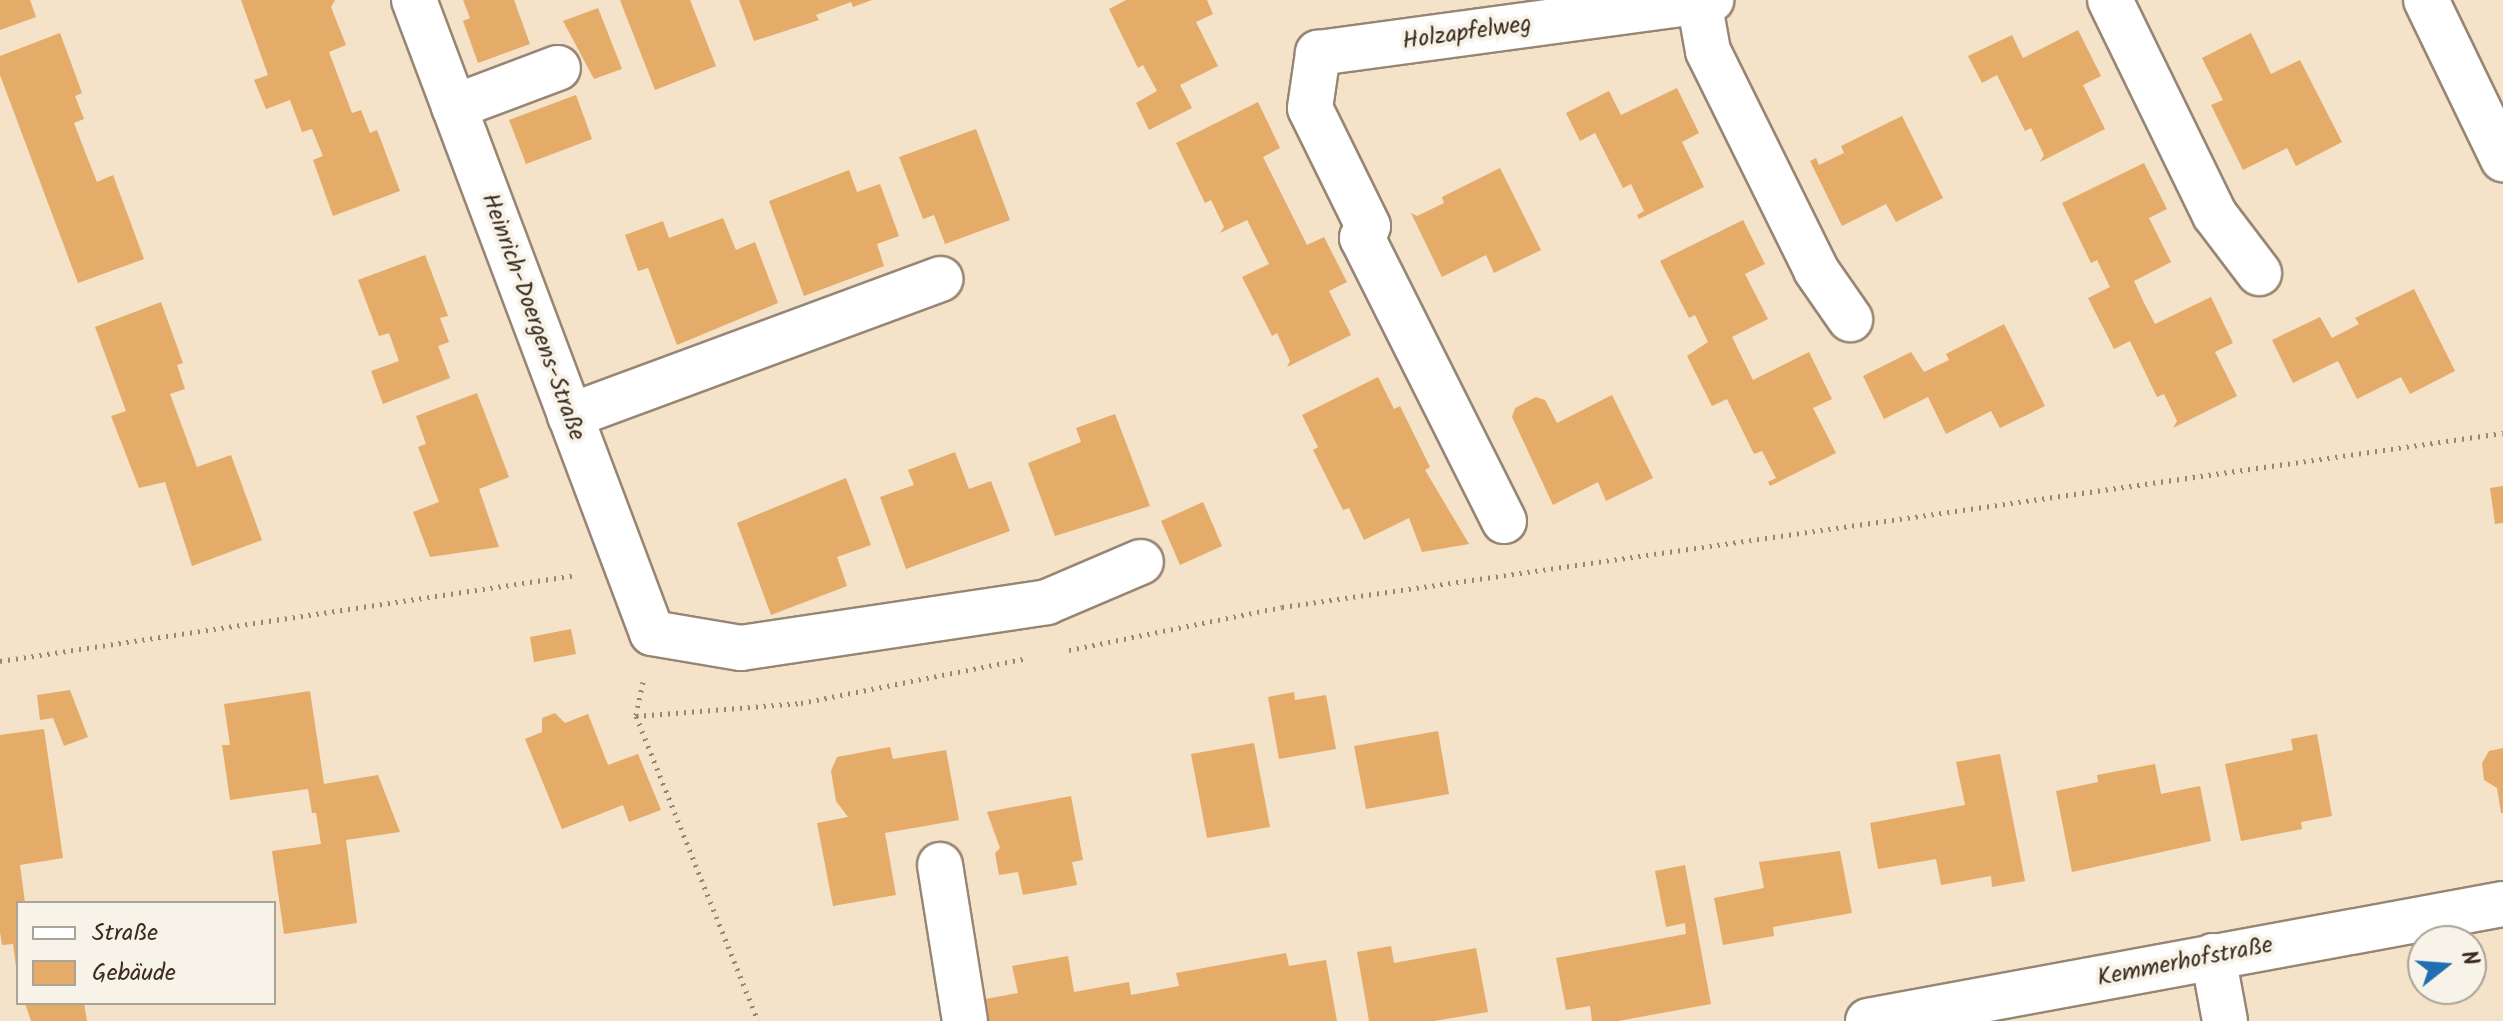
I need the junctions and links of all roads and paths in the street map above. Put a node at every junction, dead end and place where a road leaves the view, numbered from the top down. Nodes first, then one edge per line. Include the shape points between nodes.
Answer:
1 (414, 0) edge
2 (2110, 0) edge
3 (2426, 0) edge
4 (1705, 1) edge
5 (1520, 13) edge
6 (558, 68) dead end
7 (454, 107) junction
8 (2503, 159) edge
9 (2259, 273) dead end
10 (940, 279) dead end
11 (1850, 319) dead end
12 (570, 416) junction
13 (2503, 433) edge
14 (1504, 521) dead end
15 (1141, 562) dead end
16 (627, 568) junction
17 (652, 633) junction
18 (1053, 654) dead end
19 (1037, 657) dead end
20 (0, 661) edge
21 (636, 716) junction
22 (940, 865) dead end
23 (2503, 904) edge
24 (2213, 956) junction
25 (758, 1021) edge
26 (965, 1021) edge
27 (1868, 1021) edge
28 (2225, 1021) edge

1 - 7 street, Heinrich-Doergens-Straße
2 - 9 street via 2215,215
3 - 8 street
4 - 5 street, Holzapfelweg
4 - 11 street via 1708,51 1816,270
5 - 14 street, Holzapfelweg via 1318,53 1310,108 1368,226 1362,238
6 - 7 street
7 - 12 street, Heinrich-Doergens-Straße
10 - 12 street
12 - 16 street, Heinrich-Doergens-Straße
13 - 18 path via 1282,607
15 - 17 street via 1047,602 741,648
16 - 17 street, Heinrich-Doergens-Straße
16 - 20 path
17 - 21 path
19 - 21 path via 801,703
21 - 25 path
22 - 26 street
23 - 24 street, Kemmerhofstraße
24 - 27 street, Kemmerhofstraße
24 - 28 street

